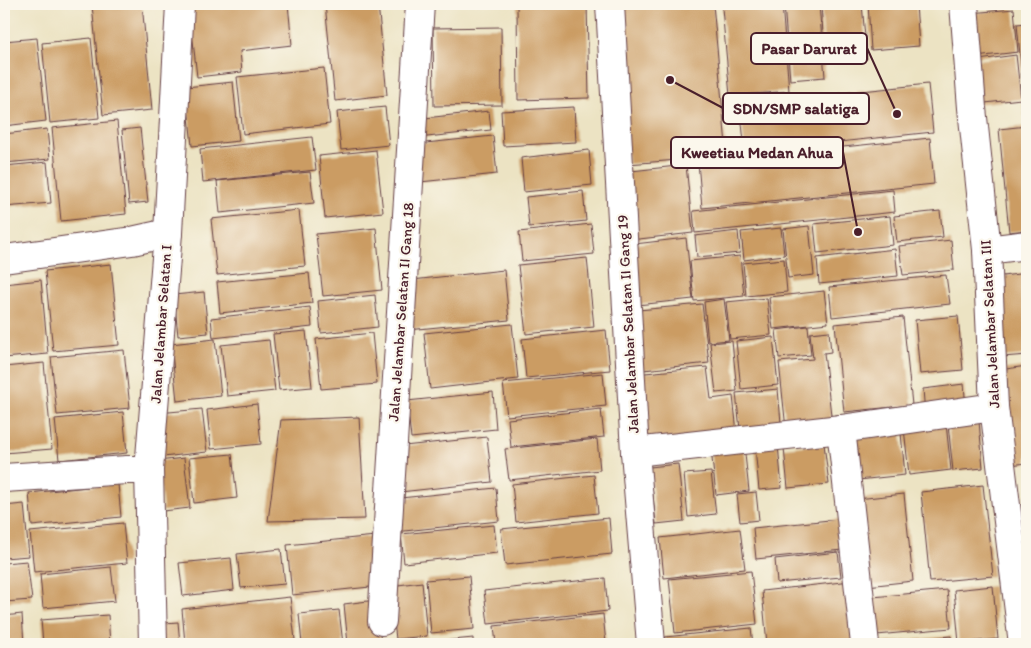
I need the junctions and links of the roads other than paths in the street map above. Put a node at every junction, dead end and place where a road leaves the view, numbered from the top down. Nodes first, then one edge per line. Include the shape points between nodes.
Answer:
1 (180, 4) edge
2 (420, 4) edge
3 (610, 4) edge
4 (964, 4) edge
5 (168, 233) junction
6 (1027, 245) edge
7 (987, 250) junction
8 (4, 258) edge
9 (994, 407) junction
10 (841, 430) junction
11 (635, 452) junction
12 (149, 470) junction
13 (4, 478) edge
14 (382, 621) dead end
15 (152, 644) edge
16 (651, 644) edge
17 (865, 644) edge
18 (1023, 644) edge

1 - 5 street, Jalan Jelambar Selatan I
2 - 14 street, Jalan Jelambar Selatan II Gang 18
3 - 11 street, Jalan Jelambar Selatan II Gang 19
4 - 7 street, Jalan Jelambar Selatan III
5 - 8 street
5 - 12 street, Jalan Jelambar Selatan I
6 - 7 street
7 - 9 street, Jalan Jelambar Selatan III
9 - 10 street
9 - 18 street, Jalan Jelambar Selatan III
10 - 11 street
10 - 17 street
11 - 16 street, Jalan Jelambar Selatan II Gang 19
12 - 13 street
12 - 15 street, Jalan Jelambar Selatan I

